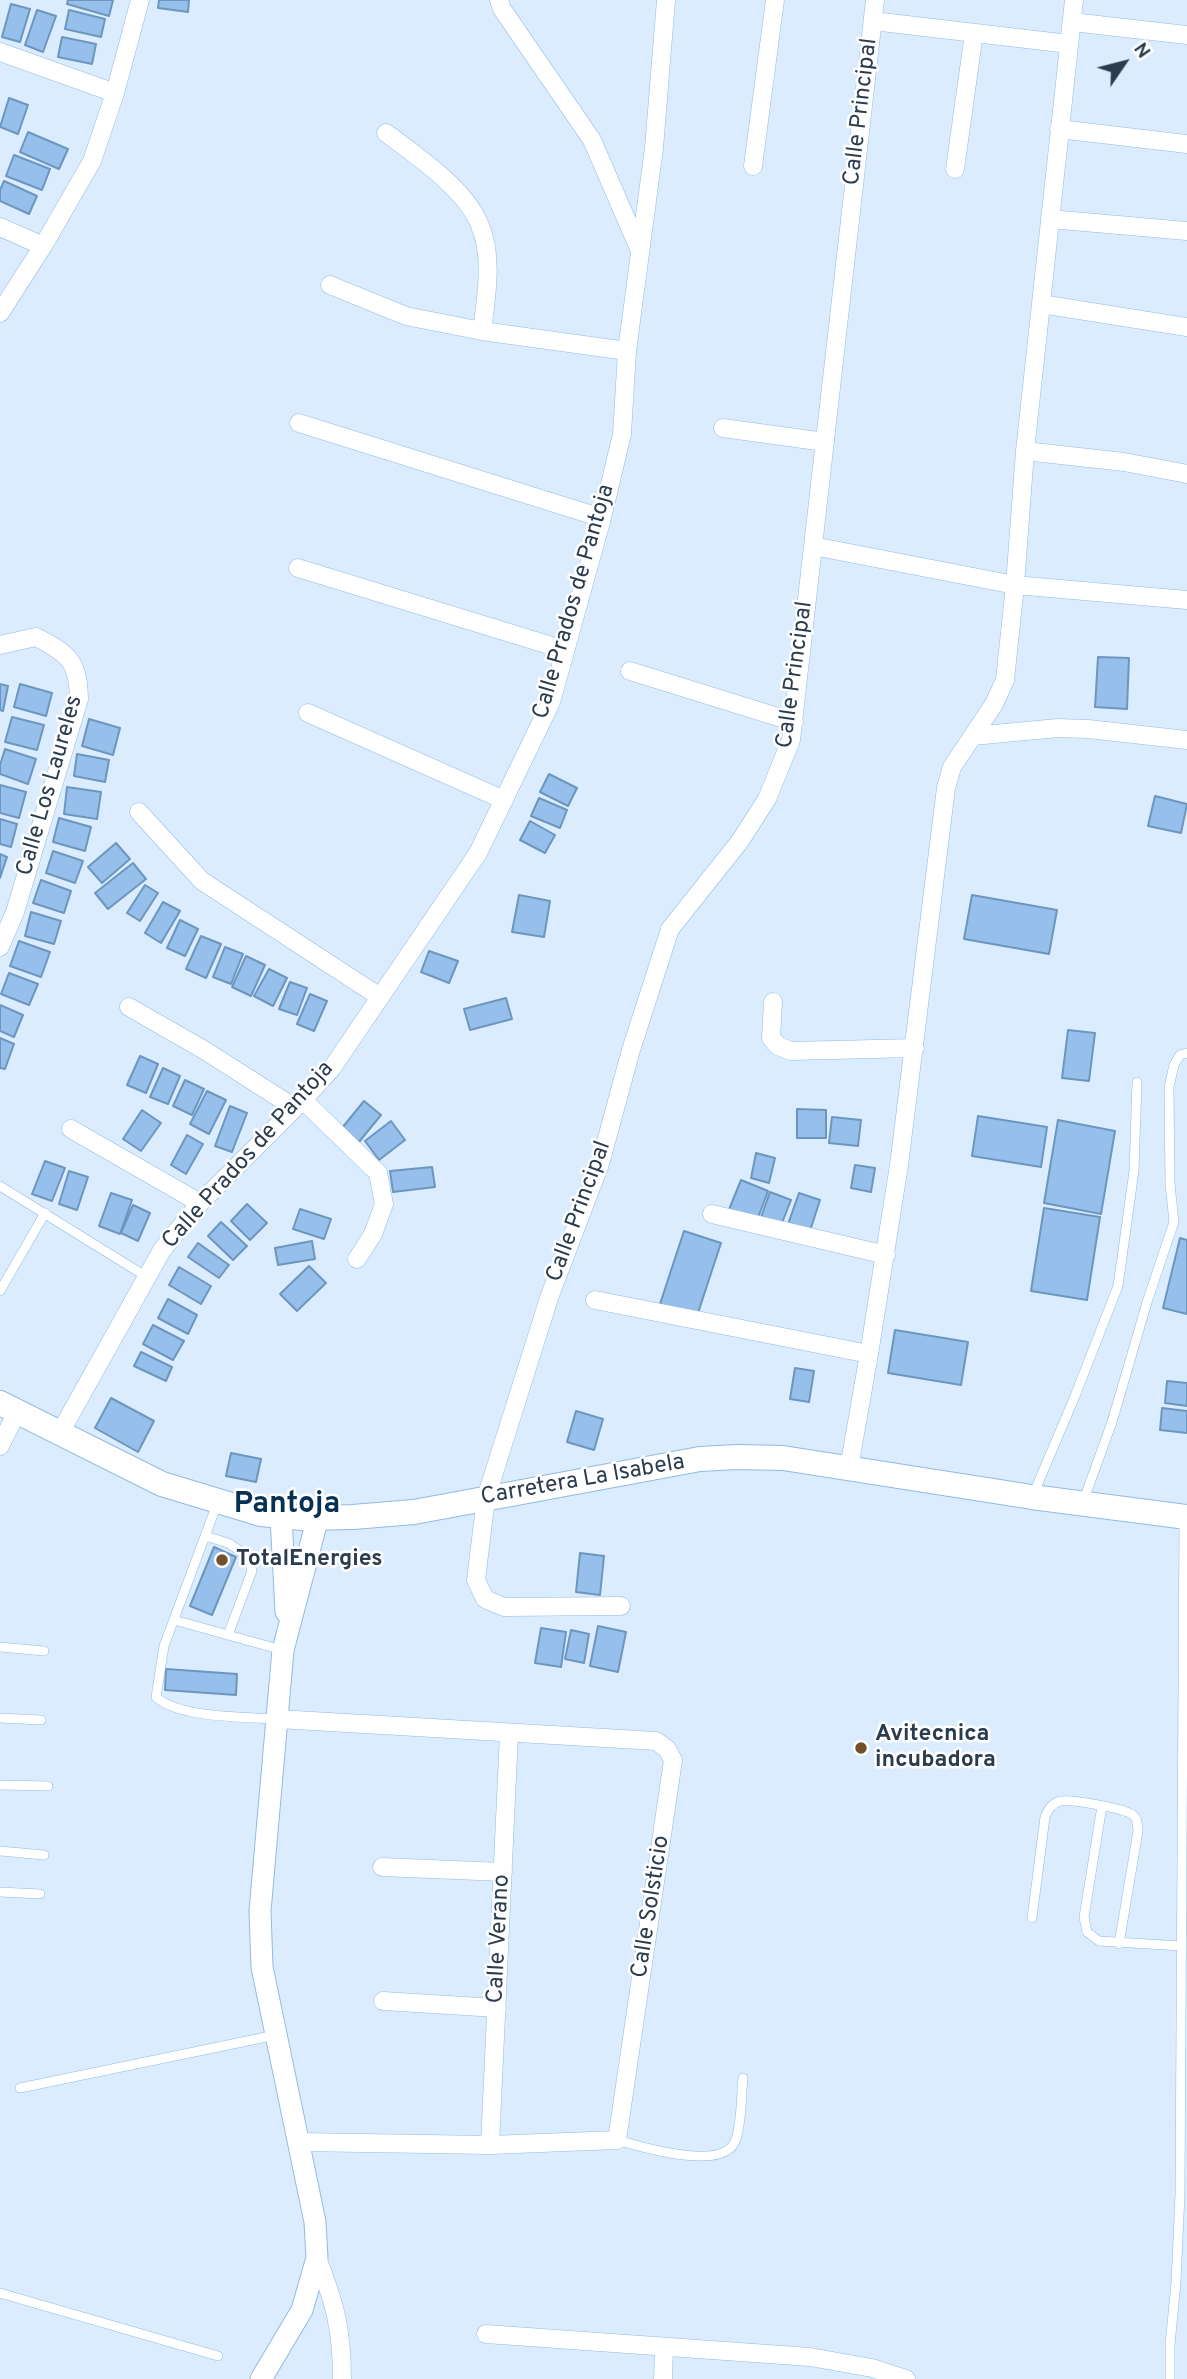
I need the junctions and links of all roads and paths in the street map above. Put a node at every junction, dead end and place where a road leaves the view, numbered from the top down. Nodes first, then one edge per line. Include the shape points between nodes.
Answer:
1 (140, 0) edge
2 (499, 0) edge
3 (666, 0) edge
4 (775, 0) edge
5 (875, 0) edge
6 (1074, 0) edge
7 (873, 21) junction
8 (1072, 22) junction
9 (974, 33) junction
10 (1187, 35) edge
11 (1069, 44) junction
12 (0, 52) edge
13 (115, 93) junction
14 (1059, 129) junction
15 (386, 133) dead end
16 (1187, 144) edge
17 (753, 166) dead end
18 (955, 169) dead end
19 (1051, 219) junction
20 (0, 227) edge
21 (1187, 231) edge
22 (43, 246) junction
23 (640, 251) junction
24 (330, 285) dead end
25 (1041, 304) junction
26 (0, 313) edge
27 (1187, 327) edge
28 (482, 331) junction
29 (627, 351) junction
30 (299, 423) dead end
31 (723, 428) dead end
32 (825, 442) junction
33 (1025, 452) junction
34 (1187, 474) edge
35 (602, 518) junction
36 (813, 546) junction
37 (298, 568) dead end
38 (1015, 585) junction
39 (1187, 600) edge
40 (0, 645) edge
41 (565, 650) junction
42 (630, 671) dead end
43 (308, 713) dead end
44 (794, 722) junction
45 (973, 736) junction
46 (1187, 740) edge
47 (504, 800) junction
48 (139, 812) dead end
49 (0, 947) edge
50 (380, 997) junction
51 (773, 1002) dead end
52 (129, 1007) dead end
53 (915, 1048) junction
54 (1187, 1053) edge
55 (1137, 1082) dead end
56 (299, 1104) junction
57 (71, 1129) dead end
58 (0, 1186) edge
59 (200, 1203) junction
60 (45, 1213) junction
61 (712, 1214) dead end
62 (886, 1255) junction
63 (357, 1259) dead end
64 (147, 1277) junction
65 (0, 1291) edge
66 (595, 1300) dead end
67 (869, 1354) junction
68 (9, 1407) edge
69 (60, 1433) junction
70 (0, 1447) edge
71 (849, 1468) junction
72 (1032, 1497) junction
73 (486, 1499) junction
74 (218, 1502) junction
75 (1082, 1503) junction
76 (281, 1516) junction
77 (318, 1517) junction
78 (1185, 1517) edge
79 (205, 1535) junction
80 (621, 1606) dead end
81 (174, 1620) junction
82 (228, 1635) junction
83 (285, 1642) junction
84 (0, 1647) edge
85 (44, 1651) dead end
86 (0, 1718) edge
87 (278, 1719) junction
88 (41, 1720) dead end
89 (509, 1733) junction
90 (0, 1785) edge
91 (48, 1786) dead end
92 (1184, 1789) edge
93 (1102, 1806) junction
94 (0, 1851) edge
95 (44, 1855) dead end
96 (382, 1867) dead end
97 (503, 1872) junction
98 (0, 1892) edge
99 (40, 1895) dead end
100 (1032, 1918) dead end
101 (1119, 1944) junction
102 (1181, 1946) junction
103 (383, 2001) dead end
104 (497, 2008) junction
105 (277, 2034) junction
106 (743, 2078) dead end
107 (20, 2088) dead end
108 (617, 2140) junction
109 (299, 2142) junction
110 (490, 2145) junction
111 (317, 2258) junction
112 (0, 2293) edge
113 (486, 2334) dead end
114 (664, 2348) junction
115 (218, 2356) dead end
116 (261, 2379) edge
117 (342, 2379) edge
118 (663, 2379) edge
119 (906, 2379) edge
120 (1170, 2379) edge

1 - 13 street
2 - 23 street via 592,140
3 - 23 street, Calle Prados de Pantoja
4 - 17 street
5 - 7 street, Calle Principal
6 - 8 street
7 - 9 street
7 - 32 street, Calle Principal
8 - 10 street
8 - 11 street
9 - 11 street
9 - 18 street
11 - 14 street
12 - 13 street
13 - 22 street via 92,161
14 - 16 street
14 - 19 street
15 - 28 street via 461,197 479,223 487,285
19 - 21 street
19 - 25 street
20 - 22 street
22 - 26 street
23 - 29 street, Calle Prados de Pantoja
24 - 28 street via 406,316
25 - 27 street
25 - 33 street
28 - 29 street
29 - 35 street, Calle Prados de Pantoja via 622,434
30 - 35 street
31 - 32 street
32 - 36 street, Calle Principal
33 - 34 street
33 - 38 street
35 - 41 street, Calle Prados de Pantoja
36 - 38 street
36 - 44 street, Calle Principal
37 - 41 street
38 - 39 street
38 - 45 street via 1005,680 995,705
40 - 49 street, Calle Los Laureles via 36,637 54,647 73,663 79,677 79,699 15,912
41 - 47 street, Calle Prados de Pantoja via 551,702
42 - 44 street
43 - 47 street
44 - 73 street, Calle Principal via 767,799 670,929 600,1164 550,1295
45 - 46 street via 1058,728
45 - 53 street via 952,767 946,789
47 - 50 street, Calle Prados de Pantoja via 478,853
48 - 50 street via 202,881
50 - 56 street, Calle Prados de Pantoja via 332,1068
51 - 53 street via 771,1038 791,1051
52 - 56 street
53 - 62 street
54 - 75 lane via 1174,1065 1169,1087 1174,1222
55 - 72 lane via 1134,1171 1118,1286
56 - 59 street, Calle Prados de Pantoja
56 - 63 street via 378,1173 384,1204
57 - 59 street
58 - 60 lane
59 - 64 street, Calle Prados de Pantoja via 162,1250
60 - 64 lane
60 - 65 lane
61 - 62 street
62 - 67 street
64 - 69 street, Calle Prados de Pantoja
66 - 67 street
67 - 71 street
68 - 69 main road, Carretera La Isabela
68 - 70 street
69 - 74 main road, Carretera La Isabela via 162,1484
71 - 72 main road, Carretera La Isabela
71 - 73 main road, Carretera La Isabela via 783,1458 700,1459
72 - 75 main road, Carretera La Isabela
73 - 77 main road, Carretera La Isabela via 414,1512
73 - 80 street, Calle Principal via 476,1572 485,1599 504,1607
74 - 76 main road, Carretera La Isabela
74 - 79 lane
75 - 78 main road, Carretera La Isabela
76 - 77 main road, Carretera La Isabela
76 - 83 street
77 - 83 street
78 - 92 lane
79 - 81 lane
79 - 82 lane via 248,1556 252,1571
81 - 82 lane
81 - 87 lane via 163,1646 156,1697 168,1706 207,1715
82 - 83 lane
83 - 87 street
84 - 85 lane
86 - 88 lane
87 - 89 street, Calle Solsticio
87 - 105 street via 260,1911 262,1968
89 - 97 street, Calle Verano
89 - 108 street, Calle Solsticio via 656,1741 673,1760
90 - 91 lane
92 - 102 lane
93 - 100 lane via 1061,1801 1050,1806
93 - 101 lane via 1084,1917 1087,1932 1099,1941
93 - 101 lane via 1124,1811 1137,1820
94 - 95 lane
96 - 97 street
97 - 104 street, Calle Verano
98 - 99 lane
101 - 102 lane
102 - 120 lane via 1180,2194
103 - 104 street
104 - 110 street, Calle Verano
105 - 107 lane
105 - 109 street
106 - 108 lane via 736,2140 730,2149 706,2155 662,2153
108 - 110 street
109 - 110 street
109 - 111 street via 315,2222
111 - 116 street via 302,2310
111 - 117 street via 333,2298 342,2343
112 - 115 lane
113 - 114 street
114 - 118 street
114 - 119 street via 810,2357

